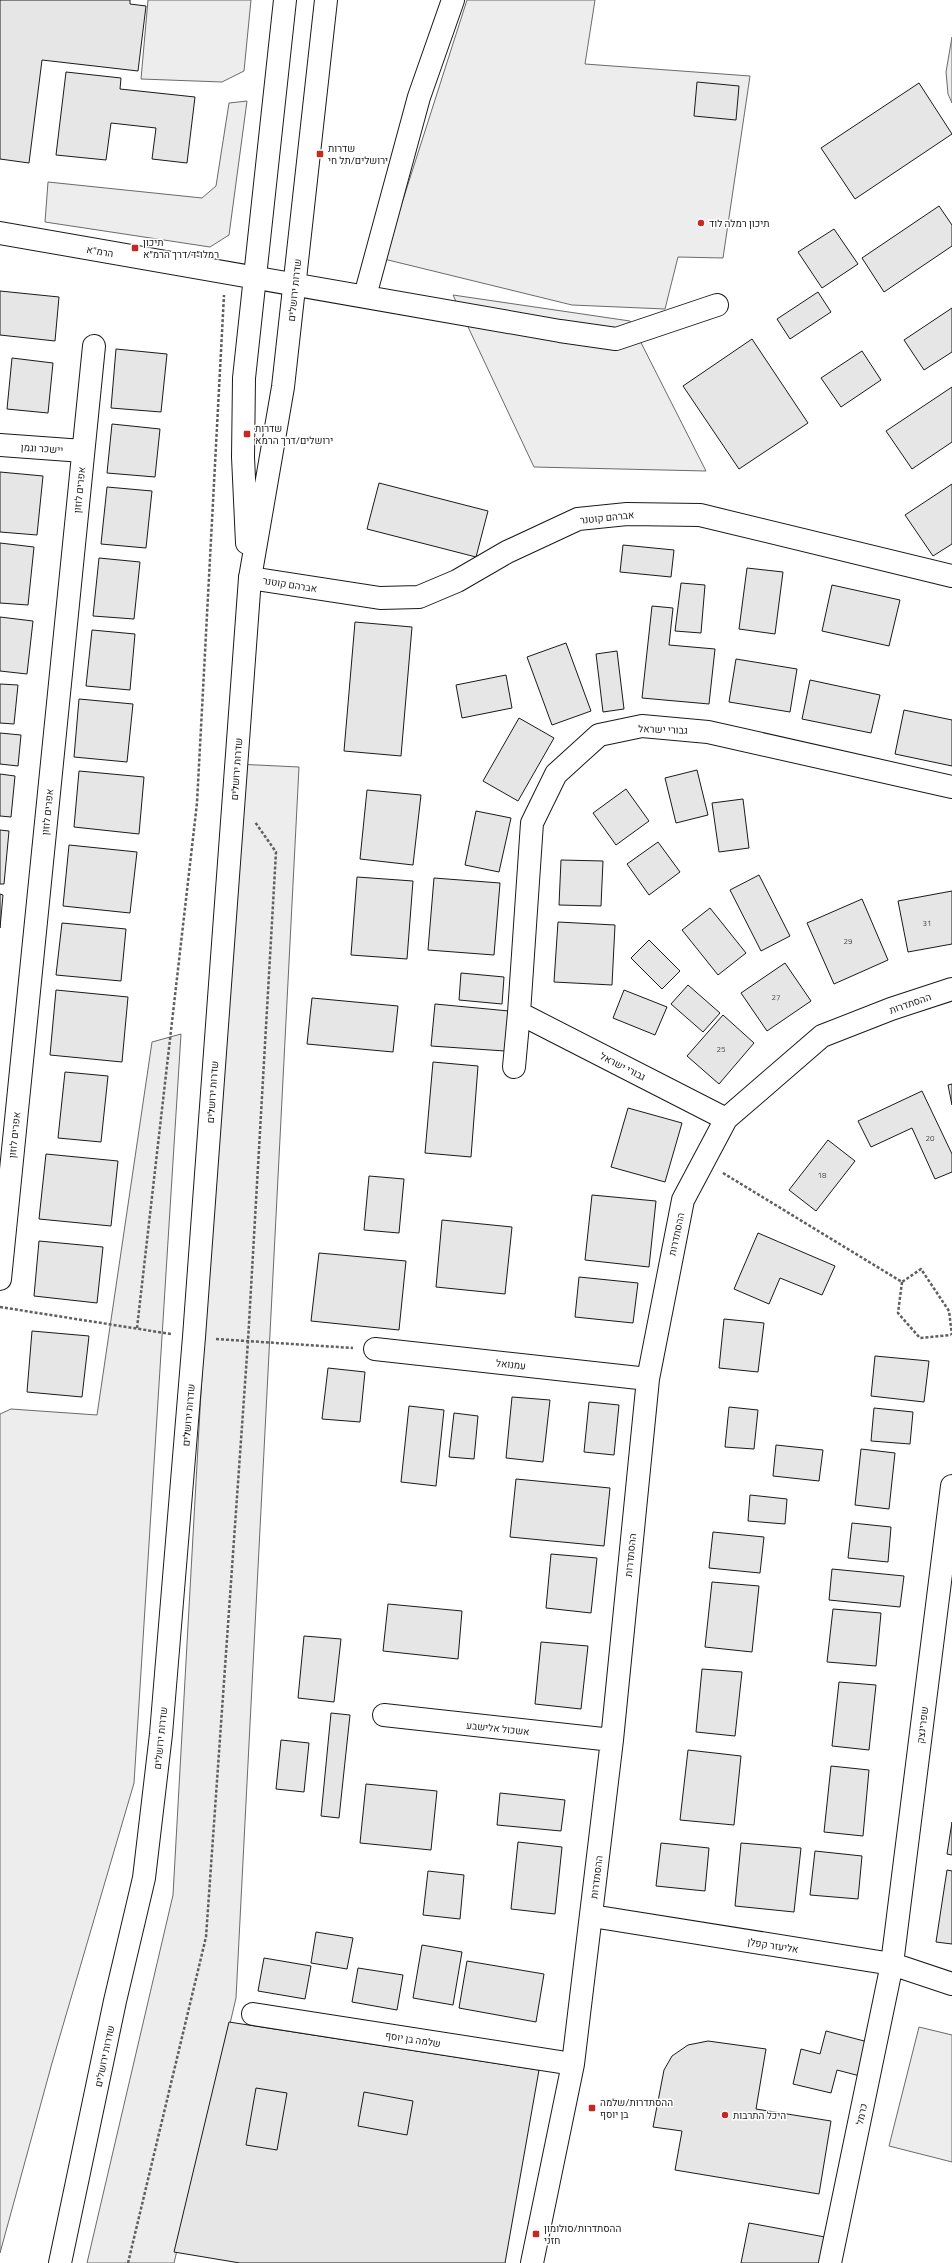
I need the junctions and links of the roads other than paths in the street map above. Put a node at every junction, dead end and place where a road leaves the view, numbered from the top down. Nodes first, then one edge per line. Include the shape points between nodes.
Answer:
1 (285, 0) edge
2 (326, 0) edge
3 (453, 0) edge
4 (0, 233) edge
5 (255, 277) junction
6 (294, 283) junction
7 (365, 296) junction
8 (717, 305) dead end
9 (94, 346) dead end
10 (0, 445) edge
11 (83, 451) junction
12 (952, 576) edge
13 (250, 578) junction
14 (952, 786) edge
15 (952, 989) edge
16 (519, 1013) junction
17 (514, 1067) dead end
18 (726, 1119) junction
19 (0, 1279) edge
20 (374, 1349) dead end
21 (648, 1379) junction
22 (952, 1486) edge
23 (384, 1715) dead end
24 (612, 1740) junction
25 (592, 1916) junction
26 (892, 1964) junction
27 (952, 1984) edge
28 (253, 2014) dead end
29 (573, 2064) junction
30 (64, 2257) edge
31 (532, 2263) edge
32 (830, 2263) edge

1 - 5 street, שדרות ירושלים
2 - 6 street, שדרות ירושלים
3 - 7 street via 419,97
4 - 5 street, הרמ"א
5 - 6 street, הרמ"א
5 - 13 street, שדרות ירושלים via 242,420
6 - 7 street, הרמ"א
6 - 13 street, שדרות ירושלים via 283,386
7 - 8 street, הרמ"א via 616,339
9 - 11 street, אפרים לוזון
10 - 11 street, יישכר וגמן
11 - 19 street, אפרים לוזון
12 - 13 street, אברהם קוטנר via 700,515 627,514 578,519 507,552 457,581 419,597 380,598
13 - 30 street, שדרות ירושלים via 194,1337 161,1734 144,1878 115,2001
14 - 16 street, גבורי ישראל via 708,732 642,726 600,735 556,774 532,823
15 - 18 street, ההסתדרות via 822,1036
16 - 17 street, גבורי ישראל
16 - 18 street, גבורי ישראל
18 - 21 street, ההסתדרות via 683,1200
20 - 21 street, עמנואל
21 - 24 street, ההסתדרות
22 - 26 street, שפרינצק
23 - 24 street, אשכול אלישבע
24 - 25 street, ההסתדרות
25 - 26 street, אליעזר קפלן
25 - 29 street, ההסתדרות
26 - 27 street, אליעזר קפלן
26 - 32 street, כרמל
28 - 29 street, שלמה בן יוסף
29 - 31 street, ההסתדרות

